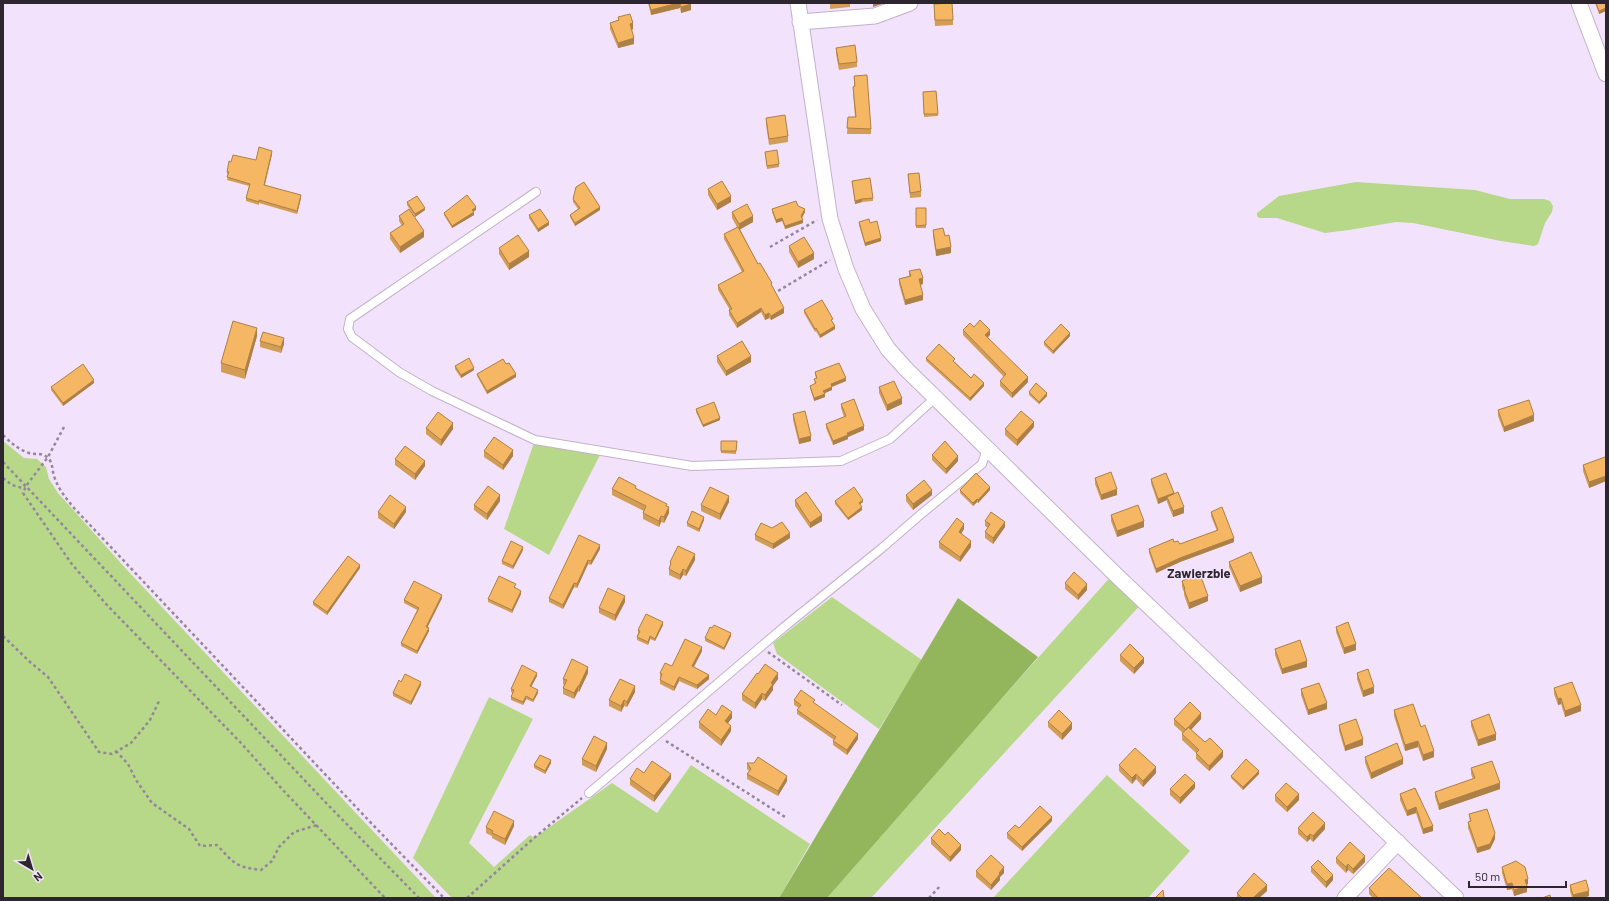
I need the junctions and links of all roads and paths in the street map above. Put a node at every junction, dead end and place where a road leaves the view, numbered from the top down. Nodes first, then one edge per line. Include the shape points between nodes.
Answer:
1 (798, 3) edge
2 (910, 3) edge
3 (1579, 3) edge
4 (800, 22) junction
5 (1606, 74) edge
6 (536, 192) dead end
7 (830, 213) junction
8 (770, 247) dead end
9 (841, 254) junction
10 (773, 294) edge
11 (935, 398) junction
12 (64, 427) dead end
13 (3, 435) edge
14 (987, 449) junction
15 (48, 457) junction
16 (3, 462) edge
17 (3, 478) edge
18 (26, 486) junction
19 (3, 636) edge
20 (761, 647) junction
21 (160, 699) dead end
22 (842, 705) dead end
23 (658, 734) junction
24 (116, 751) junction
25 (589, 793) joint
26 (785, 817) dead end
27 (317, 825) junction
28 (1398, 842) junction
29 (941, 885) dead end
30 (385, 898) edge
31 (419, 898) edge
32 (444, 898) edge
33 (467, 898) edge
34 (929, 898) edge
35 (1345, 898) edge
36 (1456, 898) edge

1 - 4 street
2 - 4 street via 875,16
3 - 5 street
4 - 7 street
6 - 11 lane via 350,319 348,329 352,337 399,372 432,391 534,440 692,466 841,461 890,440
7 - 8 path
7 - 9 street
9 - 10 path
9 - 11 street via 870,323 888,349
11 - 14 street
12 - 15 path
13 - 15 path via 15,446
14 - 20 lane via 982,464
14 - 28 street
15 - 18 path
15 - 32 path via 61,492 74,508
16 - 18 path
17 - 18 path via 22,488
18 - 27 path via 23,493 48,531 106,604
18 - 31 path
19 - 24 path via 48,677 99,752 112,754
20 - 22 path
20 - 23 lane
21 - 24 path via 150,720 132,743
23 - 25 lane
23 - 26 path
24 - 27 path via 128,764 152,803 189,829 200,846 217,845 233,862 244,868 260,870 272,861 279,847 294,832
25 - 33 path
27 - 30 path
28 - 35 street
28 - 36 street
29 - 34 path

